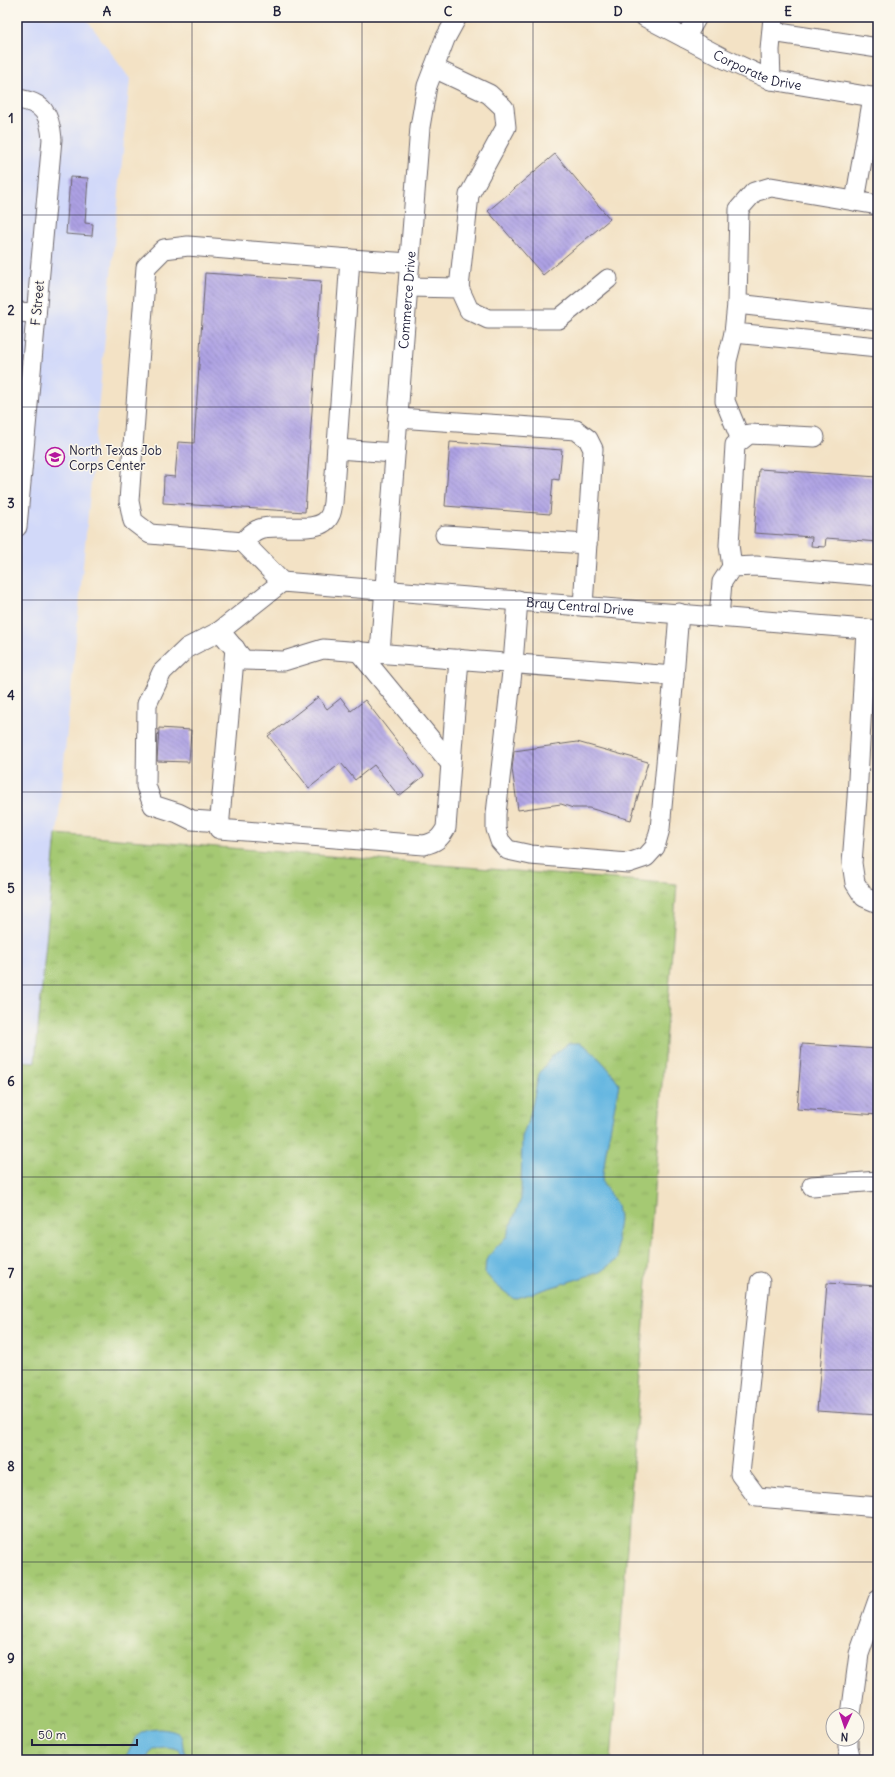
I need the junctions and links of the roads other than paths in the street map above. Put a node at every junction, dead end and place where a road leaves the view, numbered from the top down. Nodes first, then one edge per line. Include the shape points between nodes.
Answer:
1 (457, 17) edge
2 (646, 17) edge
3 (697, 17) edge
4 (772, 24) edge
5 (685, 38) junction
6 (878, 48) edge
7 (434, 68) junction
8 (771, 80) junction
9 (875, 98) edge
10 (17, 99) edge
11 (855, 201) junction
12 (878, 206) edge
13 (350, 259) junction
14 (410, 263) junction
15 (608, 279) dead end
16 (408, 287) junction
17 (458, 288) junction
18 (737, 304) junction
19 (17, 312) edge
20 (36, 314) junction
21 (878, 320) edge
22 (734, 333) junction
23 (878, 347) edge
24 (398, 418) junction
25 (815, 437) dead end
26 (741, 440) junction
27 (336, 449) junction
28 (395, 453) junction
29 (17, 527) edge
30 (445, 535) dead end
31 (243, 542) junction
32 (587, 544) junction
33 (732, 567) junction
34 (878, 576) edge
35 (282, 582) junction
36 (385, 590) junction
37 (518, 600) junction
38 (583, 606) junction
39 (679, 613) junction
40 (719, 617) junction
41 (872, 630) edge
42 (220, 631) junction
43 (236, 648) junction
44 (358, 651) junction
45 (380, 652) junction
46 (459, 659) junction
47 (513, 663) junction
48 (674, 676) junction
49 (451, 764) junction
50 (220, 822) junction
51 (878, 903) edge
52 (878, 1181) edge
53 (812, 1186) dead end
54 (760, 1282) dead end
55 (878, 1507) edge
56 (878, 1600) edge
57 (852, 1707) edge
58 (848, 1747) edge
59 (851, 1760) edge

1 - 7 street, Commerce Drive
2 - 5 street, Corporate Drive
3 - 5 street
4 - 6 street
4 - 8 street
5 - 8 street, Corporate Drive
7 - 14 street, Commerce Drive via 427,86 420,127
7 - 17 street via 489,94 504,108 506,127 469,195
8 - 9 street, Corporate Drive
9 - 11 street
10 - 20 street, F Street via 29,100 43,109 48,118 52,139
11 - 12 street
11 - 18 street via 771,187 754,192 739,209
13 - 14 street
13 - 27 street
13 - 31 street via 188,246 164,249 146,267 129,501 133,521 150,534
14 - 16 street, Commerce Drive
15 - 17 street via 559,319 488,319 468,310
16 - 17 street
16 - 24 street, Commerce Drive
18 - 21 street
18 - 22 street
19 - 20 street
20 - 29 street, F Street
22 - 23 street
22 - 26 street via 727,361 725,401
24 - 28 street, Commerce Drive
24 - 32 street via 576,430 588,439 593,449
25 - 26 street via 749,434
26 - 33 street via 735,444 729,545
27 - 28 street
27 - 31 street via 330,516 321,524 311,527 258,529
28 - 36 street, Commerce Drive
30 - 32 street
31 - 35 street
32 - 38 street
33 - 34 street via 756,566
33 - 40 street via 722,582
35 - 36 street, Bray Central Drive
35 - 42 street
36 - 37 street, Bray Central Drive
36 - 45 street, Commerce Drive
37 - 38 street, Bray Central Drive
37 - 47 street
38 - 39 street, Bray Central Drive
39 - 40 street, Bray Central Drive
39 - 48 street
40 - 41 street, Bray Central Drive
41 - 51 street via 852,863 855,883 864,897
42 - 43 street
42 - 50 street via 187,648 162,672 148,704 146,786 153,805 192,820
43 - 44 street via 244,660 284,661 323,649
43 - 50 street
44 - 45 street
44 - 49 street
45 - 46 street
46 - 47 street
46 - 49 street
47 - 48 street
47 - 48 street via 496,814 496,829 500,841 508,850 531,855 628,863 646,858 655,848 660,829
49 - 50 street via 446,828 440,839 434,843 424,845 219,829
52 - 53 street
54 - 55 street via 740,1474 757,1497
56 - 57 street via 859,1654
58 - 59 street

